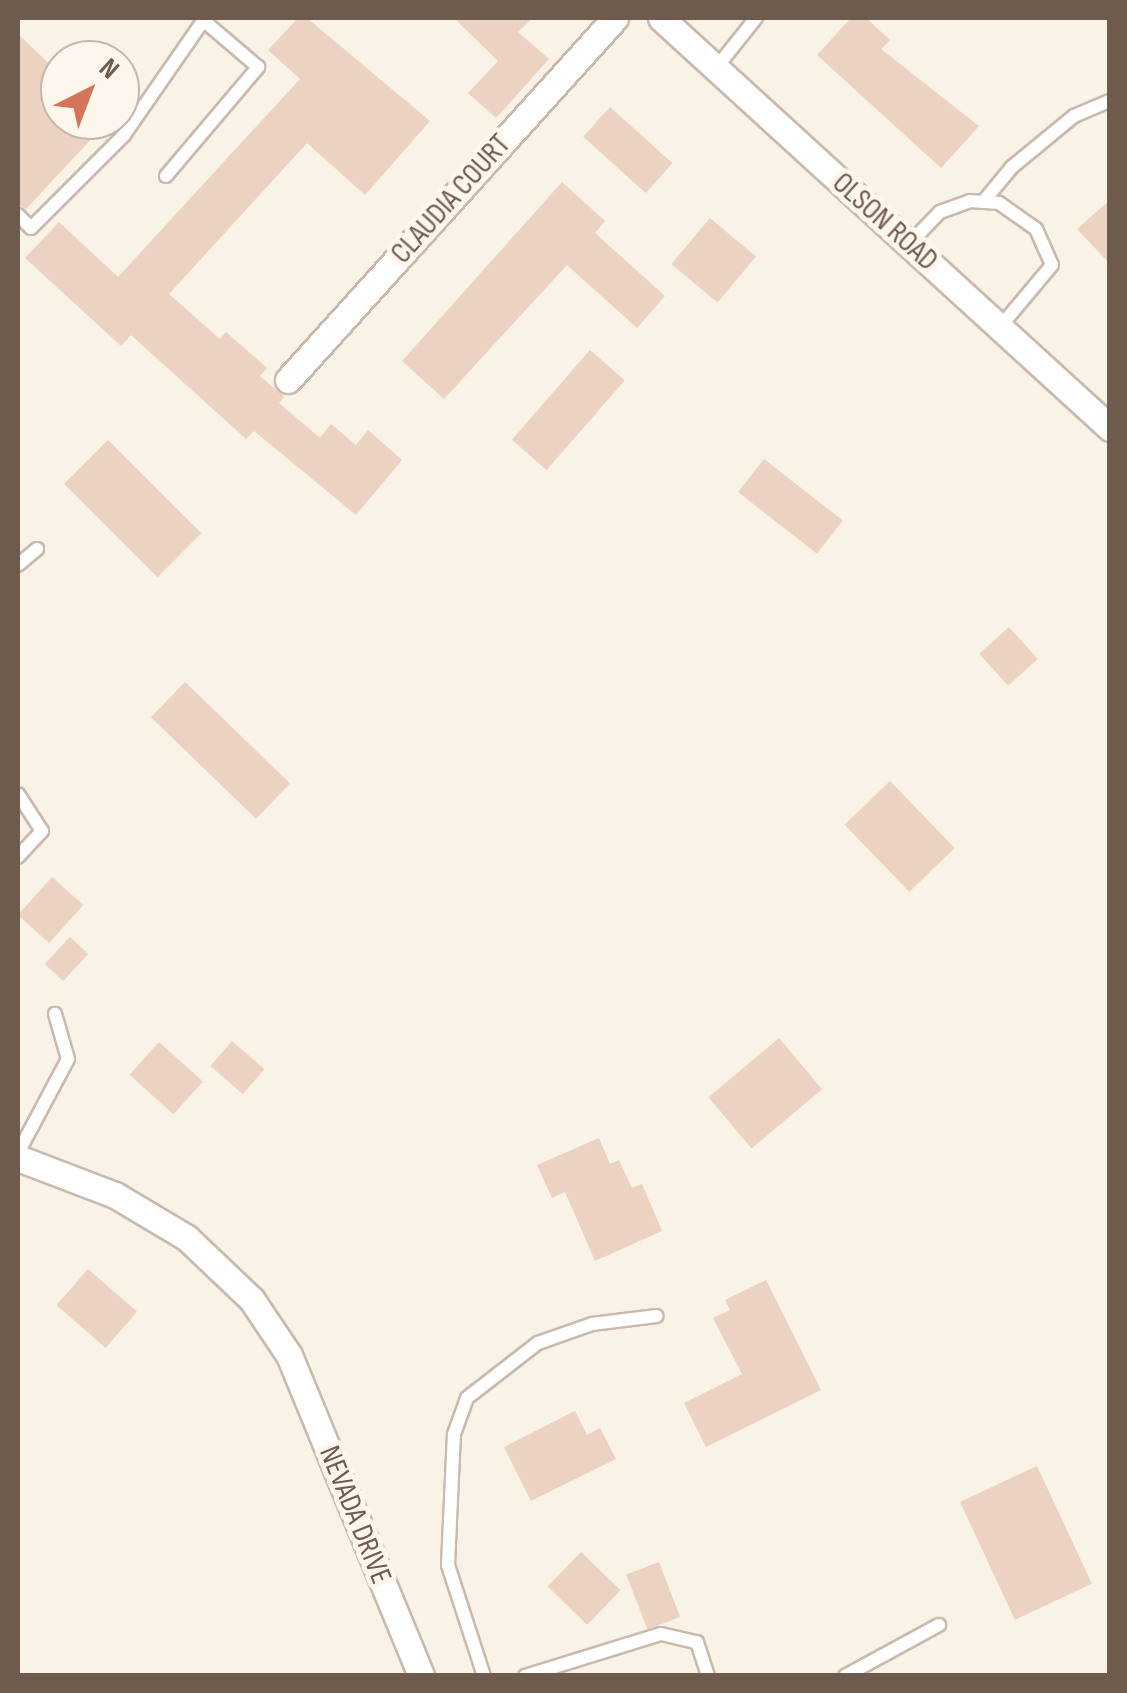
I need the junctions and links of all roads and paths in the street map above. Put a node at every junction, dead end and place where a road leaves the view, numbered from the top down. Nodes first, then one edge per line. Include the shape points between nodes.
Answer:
1 (614, 18) edge
2 (661, 18) edge
3 (756, 18) edge
4 (204, 19) edge
5 (716, 68) junction
6 (1110, 101) edge
7 (166, 176) dead end
8 (983, 202) junction
9 (18, 215) edge
10 (909, 244) junction
11 (1000, 328) junction
12 (288, 380) dead end
13 (1110, 428) edge
14 (37, 549) dead end
15 (18, 565) edge
16 (18, 794) edge
17 (18, 857) edge
18 (55, 1014) dead end
19 (18, 1156) edge
20 (657, 1316) dead end
21 (939, 1625) dead end
22 (421, 1676) edge
23 (484, 1676) edge
24 (526, 1676) edge
25 (708, 1676) edge
26 (845, 1676) edge

1 - 12 street, CLAUDIA COURT
2 - 5 street, OLSON ROAD
3 - 5 lane
4 - 7 lane via 258,68
4 - 9 lane via 124,135 31,228
5 - 10 street, OLSON ROAD
6 - 8 lane via 1074,116 1012,167
8 - 10 lane via 940,212
8 - 11 lane via 998,203 1036,229 1052,265
10 - 11 street, OLSON ROAD
11 - 13 street, OLSON ROAD
14 - 15 lane
16 - 17 lane via 42,831
18 - 19 lane via 68,1059
19 - 22 street, NEVADA DRIVE via 115,1195 186,1238 252,1300 288,1354
20 - 23 lane via 592,1324 538,1344 468,1398 454,1434 448,1566
21 - 26 lane
24 - 25 lane via 661,1634 698,1642

